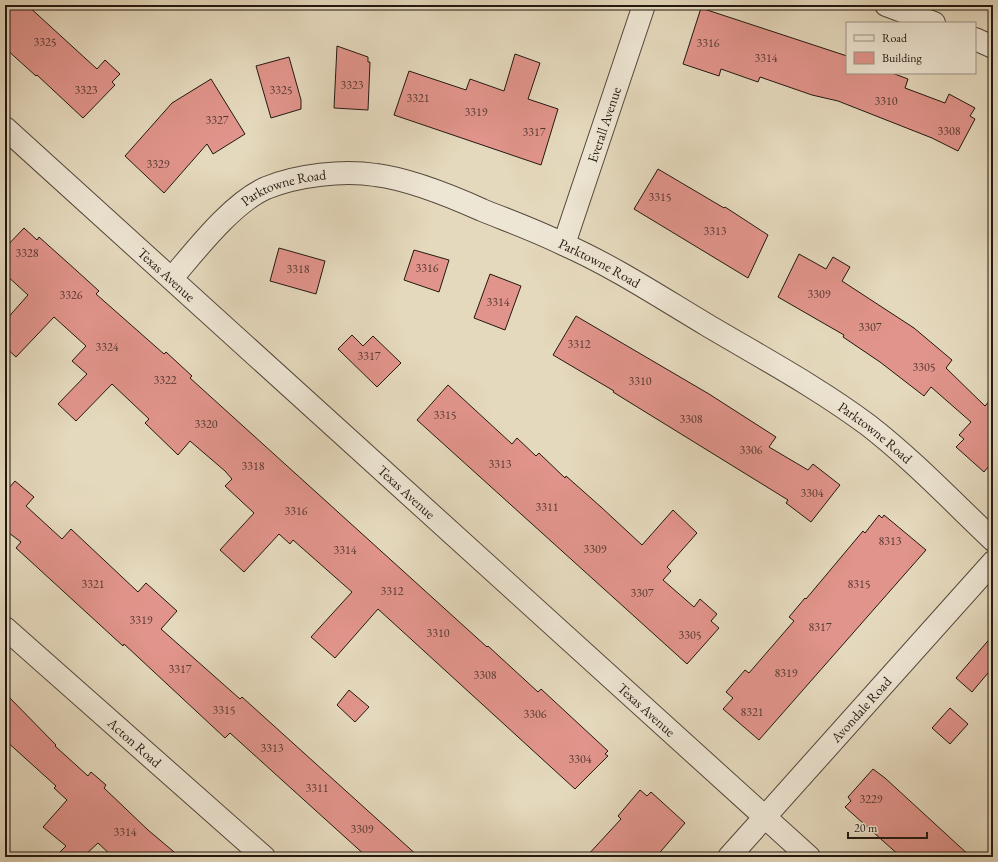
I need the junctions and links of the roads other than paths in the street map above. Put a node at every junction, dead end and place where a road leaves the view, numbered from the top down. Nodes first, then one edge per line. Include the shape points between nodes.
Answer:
1 (644, 5) edge
2 (886, 5) edge
3 (931, 22) edge
4 (976, 39) edge
5 (993, 47) edge
6 (5, 128) edge
7 (564, 244) junction
8 (172, 278) junction
9 (993, 540) edge
10 (993, 562) edge
11 (5, 628) edge
12 (764, 817) junction
13 (264, 857) edge
14 (729, 857) edge
15 (809, 857) edge

1 - 7 street, Everall Avenue
2 - 3 street
4 - 5 street
6 - 8 street, Texas Avenue
7 - 8 street, Parktowne Road via 463,202 390,178 377,175 332,174 275,185 244,201
7 - 9 street, Parktowne Road via 800,379 866,424 891,444
8 - 12 street, Texas Avenue
10 - 12 street, Avondale Road
11 - 13 street, Acton Road
12 - 14 street, Avondale Road
12 - 15 street, Texas Avenue

